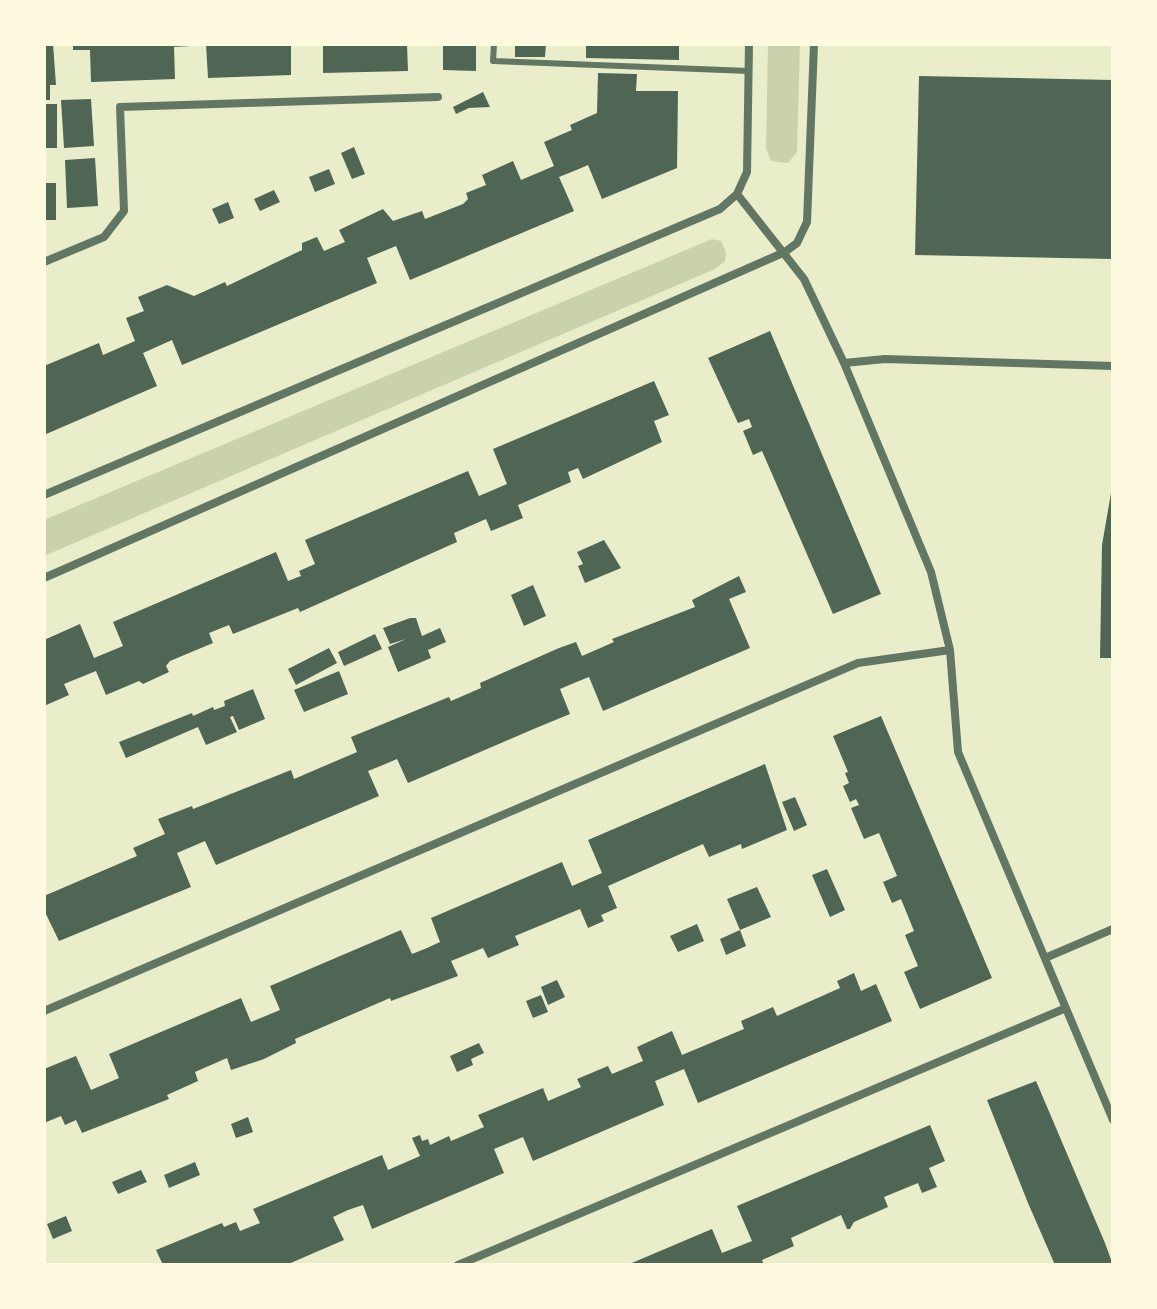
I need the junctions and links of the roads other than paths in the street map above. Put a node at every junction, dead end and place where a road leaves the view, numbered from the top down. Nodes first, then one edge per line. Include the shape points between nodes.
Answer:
1 (494, 44) edge
2 (749, 44) edge
3 (814, 44) edge
4 (749, 71) junction
5 (438, 97) dead end
6 (737, 194) junction
7 (785, 252) junction
8 (44, 262) edge
9 (844, 363) junction
10 (1113, 366) edge
11 (44, 495) edge
12 (44, 578) edge
13 (950, 650) junction
14 (1113, 929) edge
15 (1045, 958) junction
16 (1066, 1008) junction
17 (44, 1011) edge
18 (1113, 1120) edge
19 (458, 1265) edge

1 - 4 lane via 493,61
2 - 4 street
3 - 7 street via 807,222 797,243
4 - 6 street via 747,172
5 - 8 street via 120,107 124,211 104,237
6 - 7 street
6 - 11 street via 720,209
7 - 9 street via 804,279
7 - 12 street
9 - 10 street via 885,359
9 - 13 street via 931,572
13 - 15 street via 958,752
13 - 17 street via 858,663
14 - 15 street
15 - 16 street
16 - 18 street
16 - 19 street

